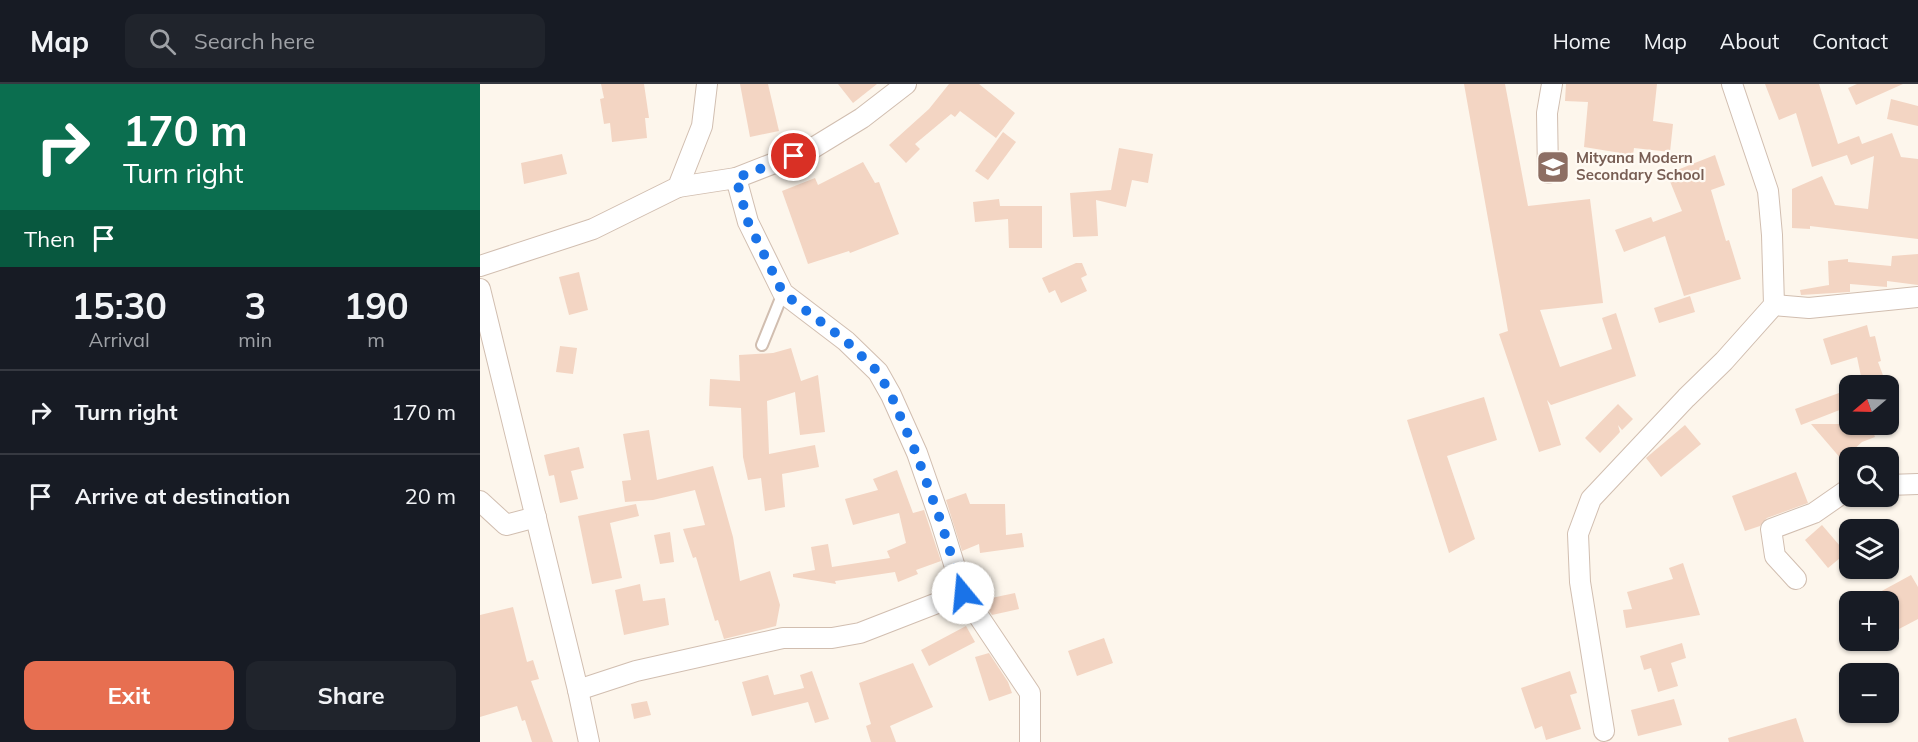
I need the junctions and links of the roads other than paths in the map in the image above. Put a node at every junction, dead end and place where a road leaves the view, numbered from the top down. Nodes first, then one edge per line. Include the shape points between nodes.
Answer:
1 (707, 84) edge
2 (906, 84) edge
3 (1551, 84) edge
4 (1732, 84) edge
5 (1548, 173) dead end
6 (736, 178) junction
7 (678, 187) junction
8 (480, 266) edge
9 (480, 289) edge
10 (783, 293) junction
11 (1918, 297) edge
12 (1774, 305) junction
13 (762, 345) dead end
14 (1918, 484) edge
15 (1899, 485) edge
16 (1839, 496) edge
17 (480, 501) edge
18 (536, 517) junction
19 (1796, 579) dead end
20 (963, 593) junction
21 (578, 690) junction
22 (1604, 730) dead end
23 (589, 742) edge
24 (1030, 742) edge

1 - 7 street via 702,126
2 - 6 street via 862,118 813,148
3 - 5 street via 1547,113
4 - 12 street via 1768,191
6 - 7 street
6 - 10 street via 748,222
7 - 8 street via 593,229
9 - 18 street
10 - 13 lane
10 - 20 street via 846,341 878,372 916,453
11 - 12 street via 1809,308
12 - 22 street via 1591,499 1578,534 1580,582
14 - 15 street
16 - 19 street via 1814,513 1771,530 1775,556
17 - 18 street via 506,525
18 - 21 street
20 - 21 street via 860,633 832,638 783,638 636,670
20 - 24 street via 1030,693
21 - 23 street

